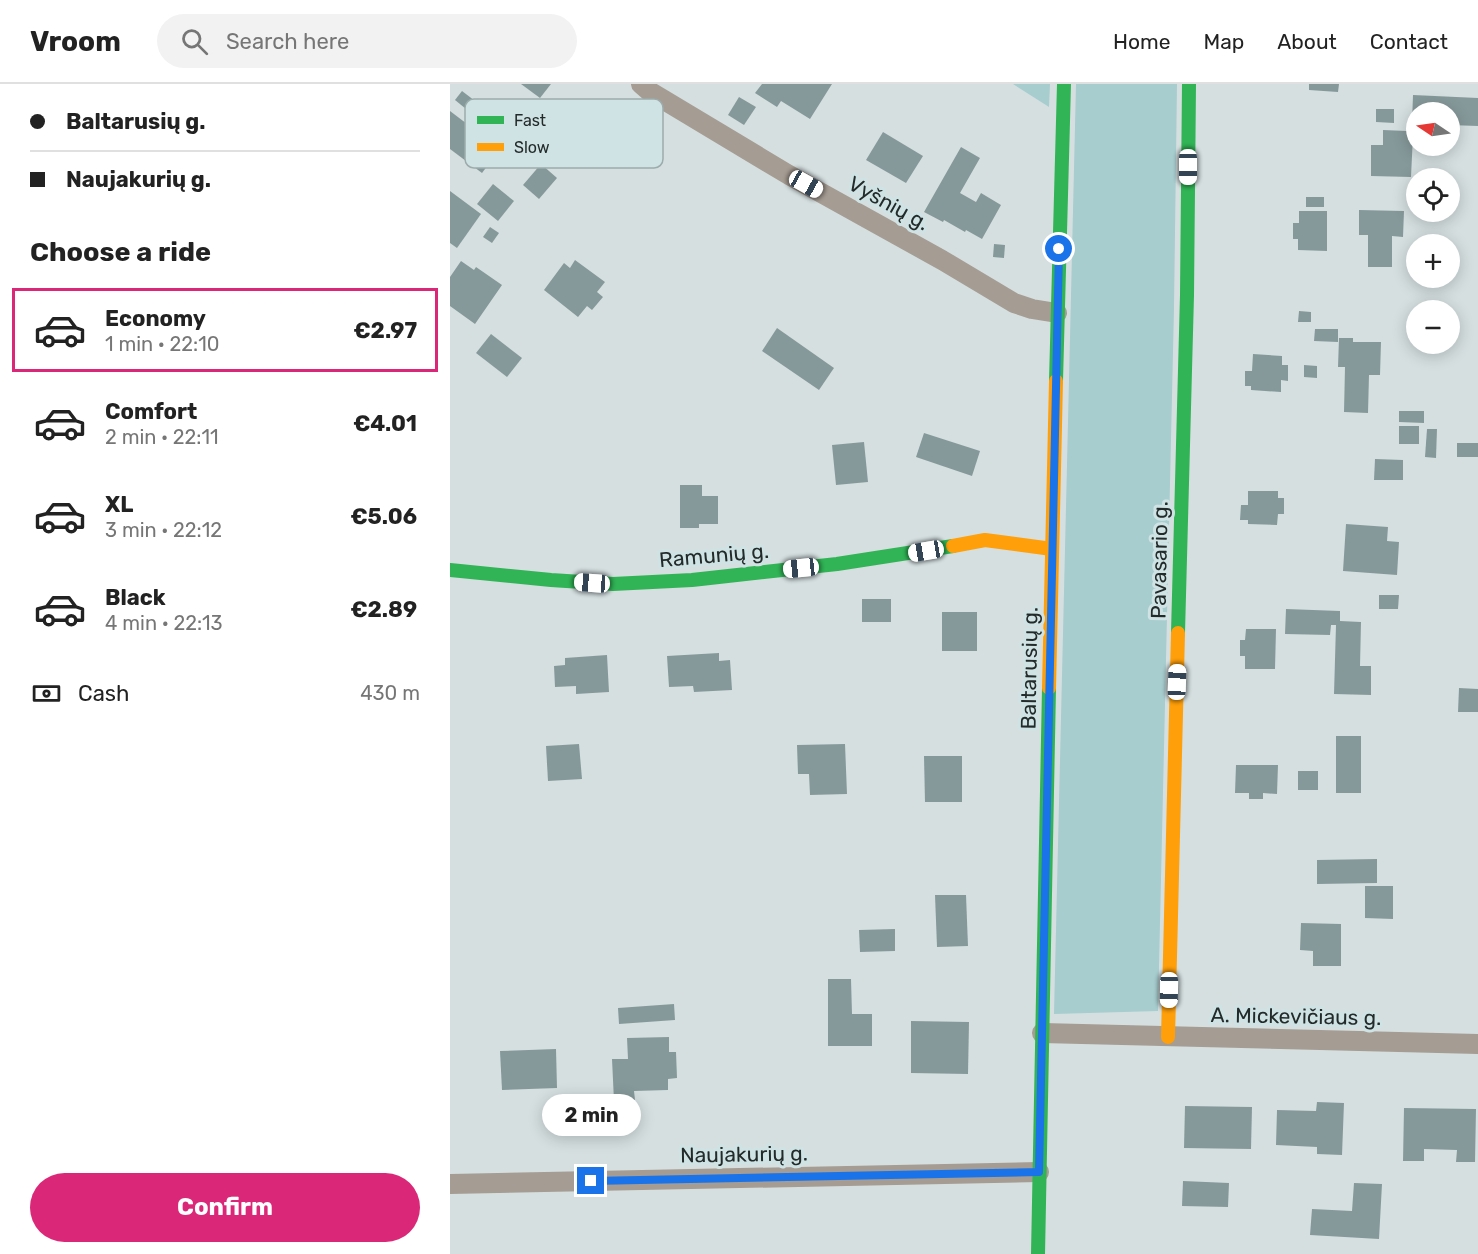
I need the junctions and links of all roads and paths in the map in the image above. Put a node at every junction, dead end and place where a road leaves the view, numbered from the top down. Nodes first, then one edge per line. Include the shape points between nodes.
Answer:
1 (641, 84) edge
2 (1064, 84) edge
3 (1189, 84) edge
4 (662, 99) edge
5 (663, 99) edge
6 (1057, 313) junction
7 (1052, 549) junction
8 (450, 570) edge
9 (1042, 1033) junction
10 (1168, 1037) junction
11 (1478, 1044) edge
12 (1039, 1172) junction
13 (450, 1184) edge
14 (1038, 1254) edge

1 - 4 street, Vyšnių g.
2 - 6 street, Baltarusių g.
3 - 10 street, Pavasario g.
5 - 6 street, Vyšnių g. via 1014,303
6 - 7 street, Baltarusių g.
7 - 8 street, Ramunių g. via 985,540 837,564 692,580 613,584
7 - 9 street, Baltarusių g.
9 - 10 street, A. Mickevičiaus g.
9 - 12 street, Baltarusių g.
10 - 11 street, A. Mickevičiaus g.
12 - 13 street, Naujakurių g.
12 - 14 street, Baltarusių g.

